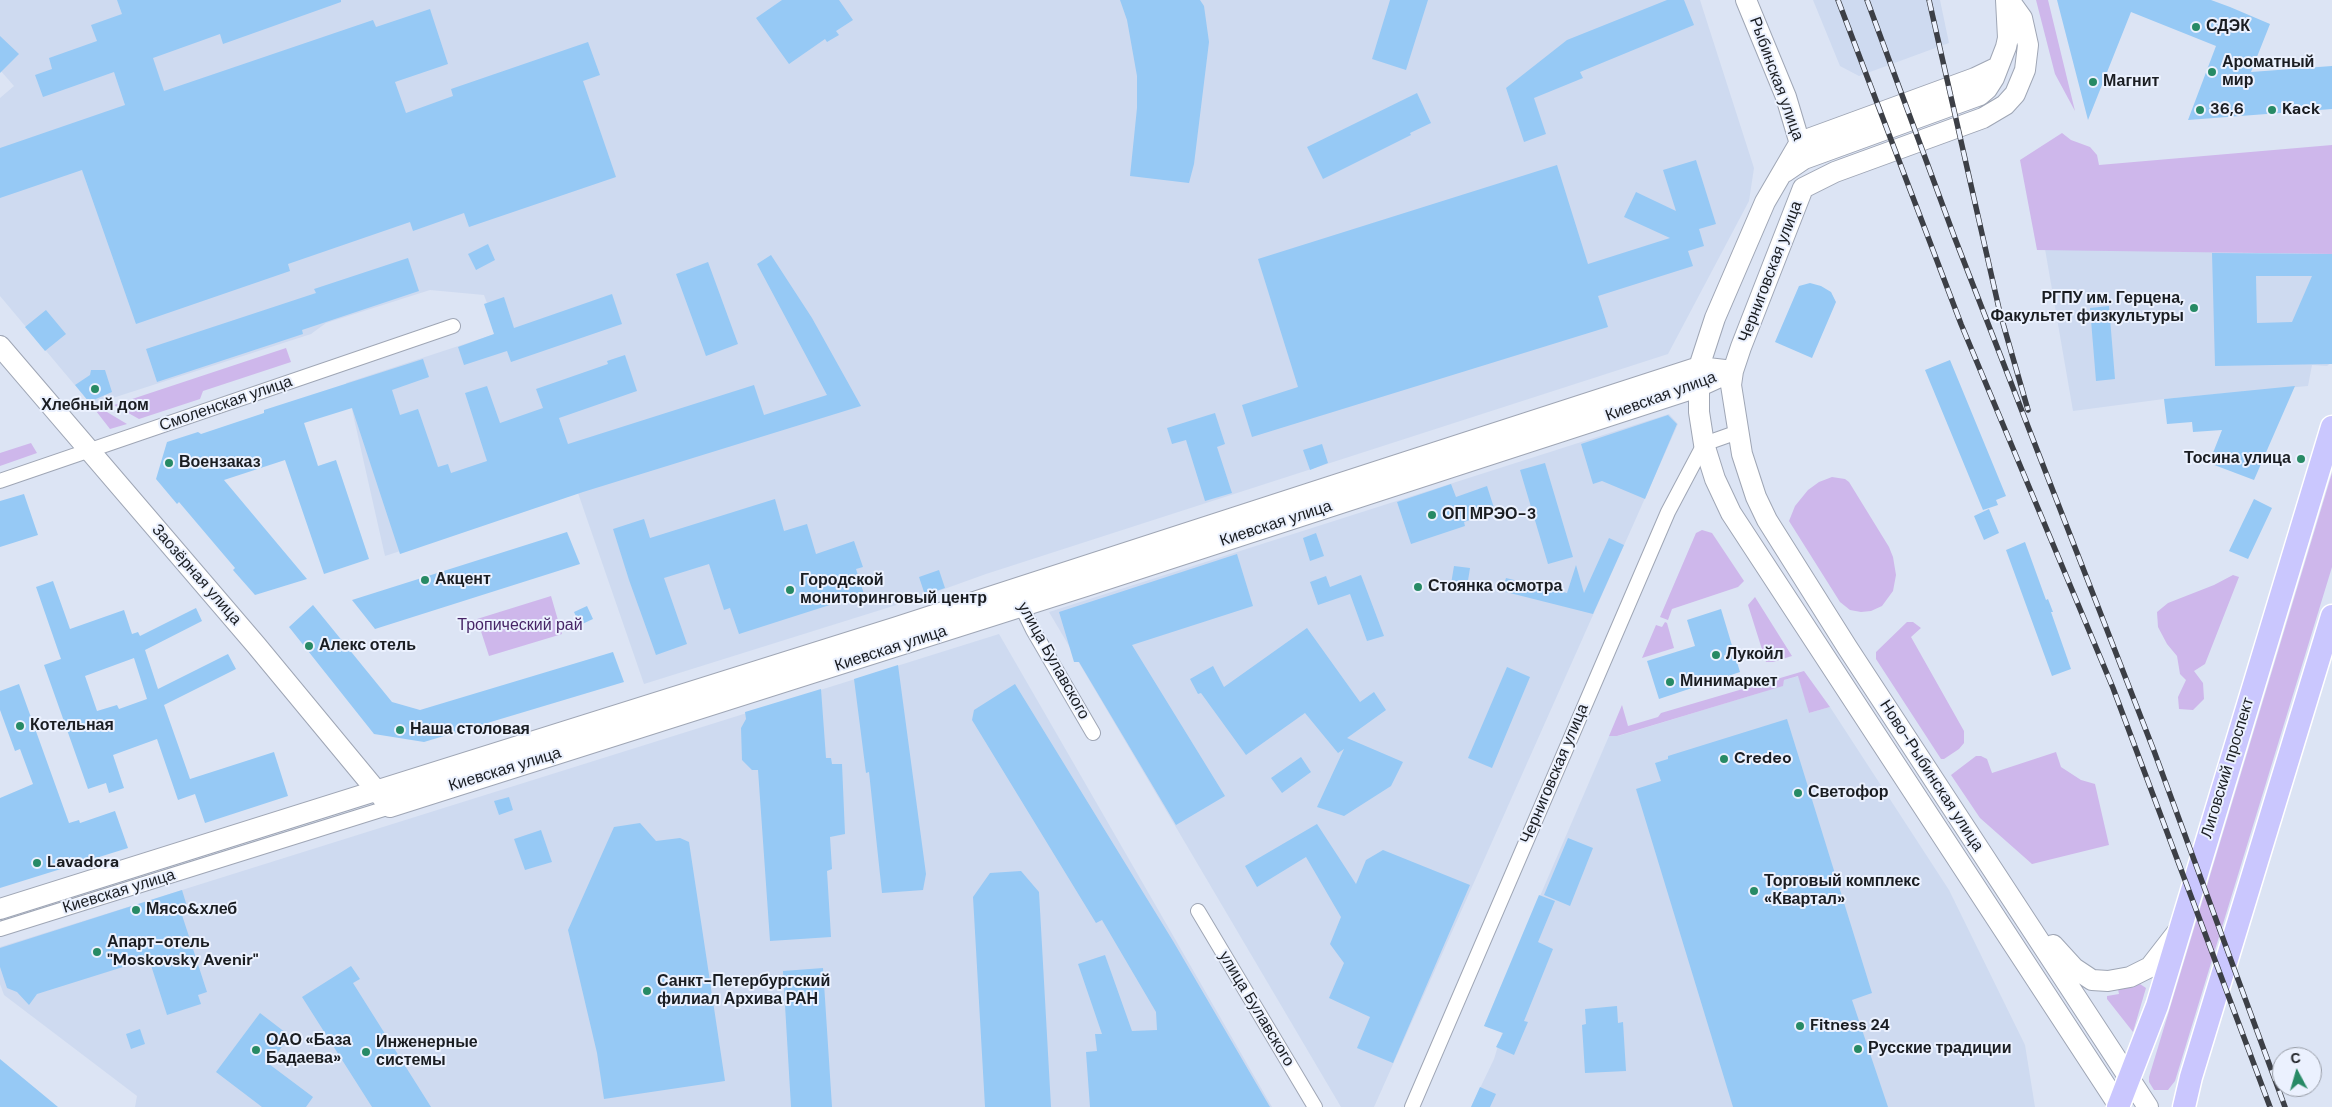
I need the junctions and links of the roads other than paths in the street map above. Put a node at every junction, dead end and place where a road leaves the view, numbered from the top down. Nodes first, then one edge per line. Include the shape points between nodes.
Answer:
1 (1746, 0) edge
2 (2008, 0) edge
3 (1802, 150) junction
4 (1803, 188) junction
5 (453, 326) dead end
6 (0, 346) edge
7 (1699, 367) junction
8 (1733, 371) junction
9 (1698, 387) junction
10 (2332, 428) edge
11 (1738, 432) junction
12 (1704, 444) junction
13 (89, 451) junction
14 (0, 481) edge
15 (1018, 598) junction
16 (2332, 616) edge
17 (1093, 733) dead end
18 (377, 791) junction
19 (390, 806) junction
20 (0, 910) edge
21 (1198, 911) dead end
22 (0, 930) edge
23 (2032, 930) junction
24 (2179, 930) junction
25 (2129, 1078) junction
26 (2191, 1078) junction
27 (1315, 1107) edge
28 (1412, 1107) edge
29 (2119, 1107) edge
30 (2148, 1107) edge
31 (2184, 1107) edge
32 (2193, 1107) edge

1 - 3 main road, Рыбинская улица via 1786,97
2 - 3 main road via 2008,38 1987,89 1980,94 1898,116
2 - 4 main road, Черниговская улица via 2022,18 2028,45 2025,70 2015,94 2005,105 1983,118 1836,172
3 - 4 main road, Рыбинская улица
3 - 7 main road, Черниговская улица via 1781,175 1765,202 1714,318
4 - 8 main road, Черниговская улица
5 - 13 street, Смоленская улица
6 - 13 main road, Заозёрная улица
7 - 8 main road, Киевская улица
7 - 9 main road, Черниговская улица
7 - 15 main road, Киевская улица
8 - 9 main road, Киевская улица
8 - 11 main road, Черниговская улица via 1731,385
9 - 12 main road, Черниговская улица
9 - 15 main road, Киевская улица
10 - 24 main road, Лиговский проспект
11 - 12 street
11 - 23 main road, Ново-Рыбинская улица via 1747,474 1767,520
12 - 28 street, Черниговская улица via 1660,530
12 - 29 main road, Ново-Рыбинская улица via 1715,479 1731,513
13 - 14 street, Смоленская улица
13 - 18 main road, Заозёрная улица
15 - 17 street, улица Булавского
15 - 18 main road, Киевская улица
15 - 19 main road, Киевская улица
16 - 26 main road
18 - 19 main road, Заозёрная улица
18 - 20 main road, Киевская улица
19 - 22 street, Киевская улица
21 - 27 street, улица Булавского
23 - 24 main road via 2060,950 2074,968 2092,980 2108,981 2130,977 2150,967
23 - 25 main road, Ново-Рыбинская улица
24 - 25 main road, Лиговский проспект via 2157,1006
25 - 29 main road, Лиговский проспект
25 - 30 main road, Ново-Рыбинская улица
26 - 31 main road
26 - 32 main road

